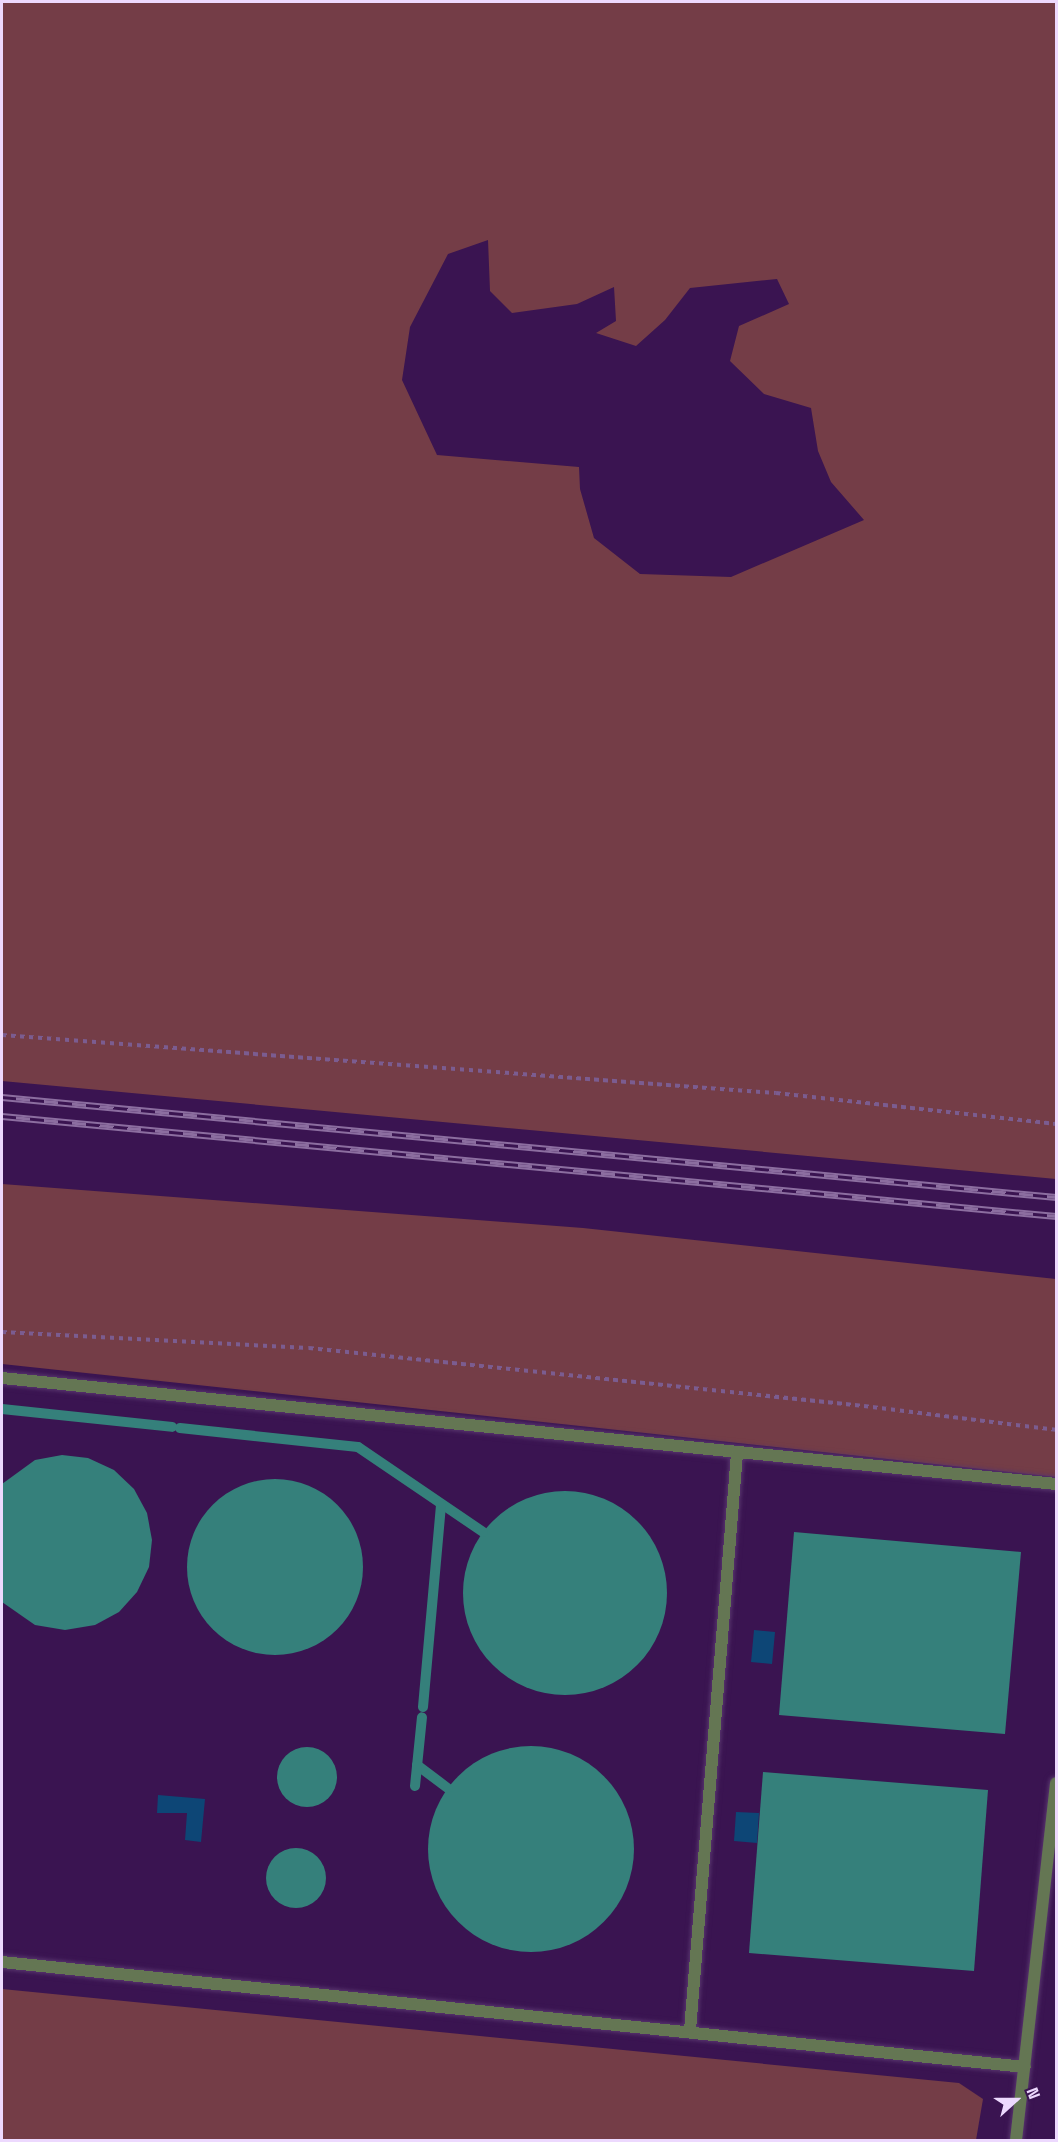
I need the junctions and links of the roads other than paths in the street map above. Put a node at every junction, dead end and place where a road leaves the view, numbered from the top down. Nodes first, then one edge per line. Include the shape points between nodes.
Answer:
1 (2, 1378) edge
2 (737, 1452) junction
3 (1056, 1484) edge
4 (1056, 1783) edge
5 (2, 1962) edge
6 (690, 2030) junction
7 (1026, 2067) junction
8 (1016, 2140) edge

1 - 2 lane
2 - 3 lane
2 - 6 lane
4 - 7 lane
5 - 6 lane
6 - 7 lane
7 - 8 lane

